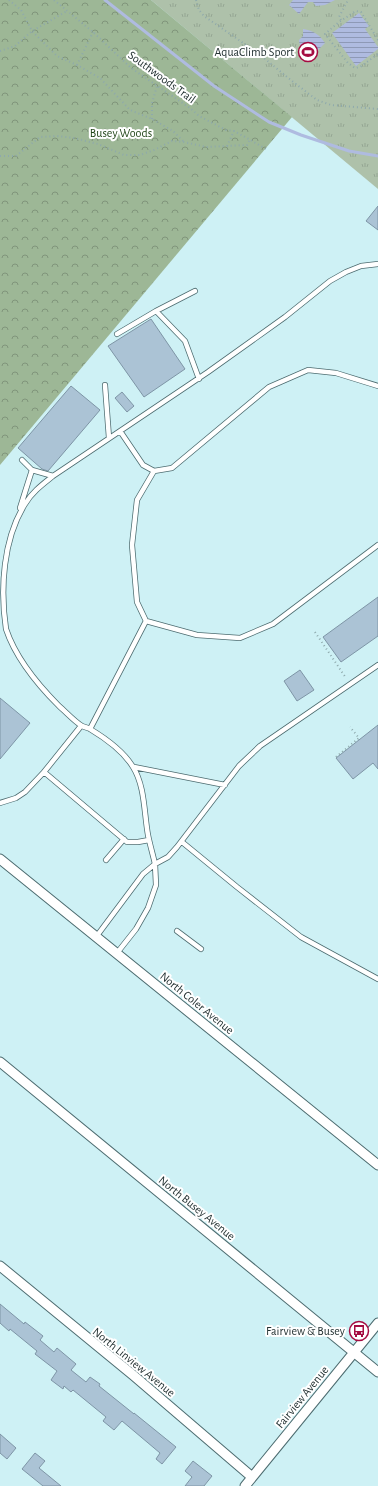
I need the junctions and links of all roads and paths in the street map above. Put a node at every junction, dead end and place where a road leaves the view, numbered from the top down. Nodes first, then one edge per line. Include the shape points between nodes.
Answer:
1 (9, 0) edge
2 (54, 0) edge
3 (196, 0) edge
4 (348, 0) edge
5 (67, 10) junction
6 (342, 20) junction
7 (32, 31) junction
8 (93, 32) junction
9 (378, 40) edge
10 (0, 51) edge
11 (378, 54) edge
12 (77, 65) junction
13 (157, 86) junction
14 (378, 109) edge
15 (152, 119) junction
16 (234, 131) junction
17 (250, 140) junction
18 (184, 142) junction
19 (227, 146) junction
20 (266, 149) dead end
21 (0, 156) edge
22 (378, 264) edge
23 (195, 291) dead end
24 (156, 311) junction
25 (117, 334) dead end
26 (199, 379) junction
27 (105, 385) dead end
28 (378, 386) edge
29 (120, 431) junction
30 (109, 438) junction
31 (22, 460) dead end
32 (32, 470) junction
33 (154, 472) junction
34 (53, 476) junction
35 (17, 519) junction
36 (378, 545) edge
37 (146, 621) junction
38 (6, 629) junction
39 (0, 630) edge
40 (315, 632) dead end
41 (378, 665) edge
42 (351, 684) junction
43 (81, 726) junction
44 (350, 727) dead end
45 (90, 729) junction
46 (336, 757) dead end
47 (134, 767) junction
48 (44, 772) junction
49 (225, 785) junction
50 (0, 803) edge
51 (124, 839) junction
52 (149, 840) junction
53 (182, 842) junction
54 (0, 859) edge
55 (106, 860) dead end
56 (155, 864) junction
57 (177, 931) dead end
58 (96, 937) junction
59 (201, 949) dead end
60 (117, 954) junction
61 (378, 979) edge
62 (0, 1062) edge
63 (378, 1165) edge
64 (0, 1266) edge
65 (378, 1323) edge
66 (354, 1352) junction
67 (378, 1372) edge
68 (252, 1477) junction
69 (245, 1486) edge

1 - 7 path via 21,10
2 - 5 path, Southwoods Trail
3 - 14 path via 204,16 259,54 317,100 331,105
4 - 6 path via 339,17
5 - 7 path
5 - 8 path, Southwoods Trail
6 - 9 path via 356,11 361,12
6 - 11 path via 325,34 348,63 355,68 360,67
7 - 10 path via 15,46
7 - 12 path via 57,56
8 - 12 path
8 - 13 path, Southwoods Trail via 131,68
12 - 15 path via 100,78 130,110
13 - 15 path via 152,103
13 - 16 path, Southwoods Trail via 199,116 226,130
15 - 18 path via 173,131
16 - 17 path, Southwoods Trail
16 - 19 path
17 - 19 path via 248,144
17 - 20 path, Southwoods Trail
18 - 19 path via 206,147
18 - 21 path via 172,141 140,155 124,155 98,144 74,138 40,137 16,156
22 - 26 lane via 356,268 330,281
23 - 24 lane
24 - 25 lane
24 - 26 lane via 185,341
26 - 29 lane
27 - 30 lane
28 - 33 lane via 336,373 308,370 269,387 172,468
29 - 30 lane
29 - 33 lane via 143,465
30 - 34 lane
31 - 32 lane
32 - 34 lane
32 - 35 lane
33 - 37 lane via 137,500 132,545 137,602
34 - 35 lane via 30,497
35 - 38 lane via 1,575
36 - 37 lane via 273,624 240,638 196,635
37 - 45 lane
38 - 39 lane
38 - 43 lane via 19,658 29,672
40 - 42 path
41 - 42 lane
42 - 49 lane via 260,746 239,766
43 - 45 lane
43 - 48 lane
44 - 46 path via 359,738
45 - 47 lane via 113,746
47 - 49 lane
47 - 52 lane via 140,783
48 - 50 lane via 25,792
48 - 51 lane
49 - 53 lane
51 - 52 lane via 127,842
51 - 55 lane
52 - 56 lane
53 - 56 lane via 168,857
53 - 61 lane via 301,937
54 - 58 street, North Coler Avenue
56 - 58 lane via 143,874
56 - 60 lane via 156,885 148,908
57 - 59 lane
58 - 60 street, North Coler Avenue
60 - 63 street, North Coler Avenue
62 - 66 street, North Busey Avenue
64 - 68 street, North Linview Avenue
65 - 66 street, Fairview Avenue
66 - 67 street, North Busey Avenue
66 - 68 street, Fairview Avenue
68 - 69 street, Fairview Avenue

